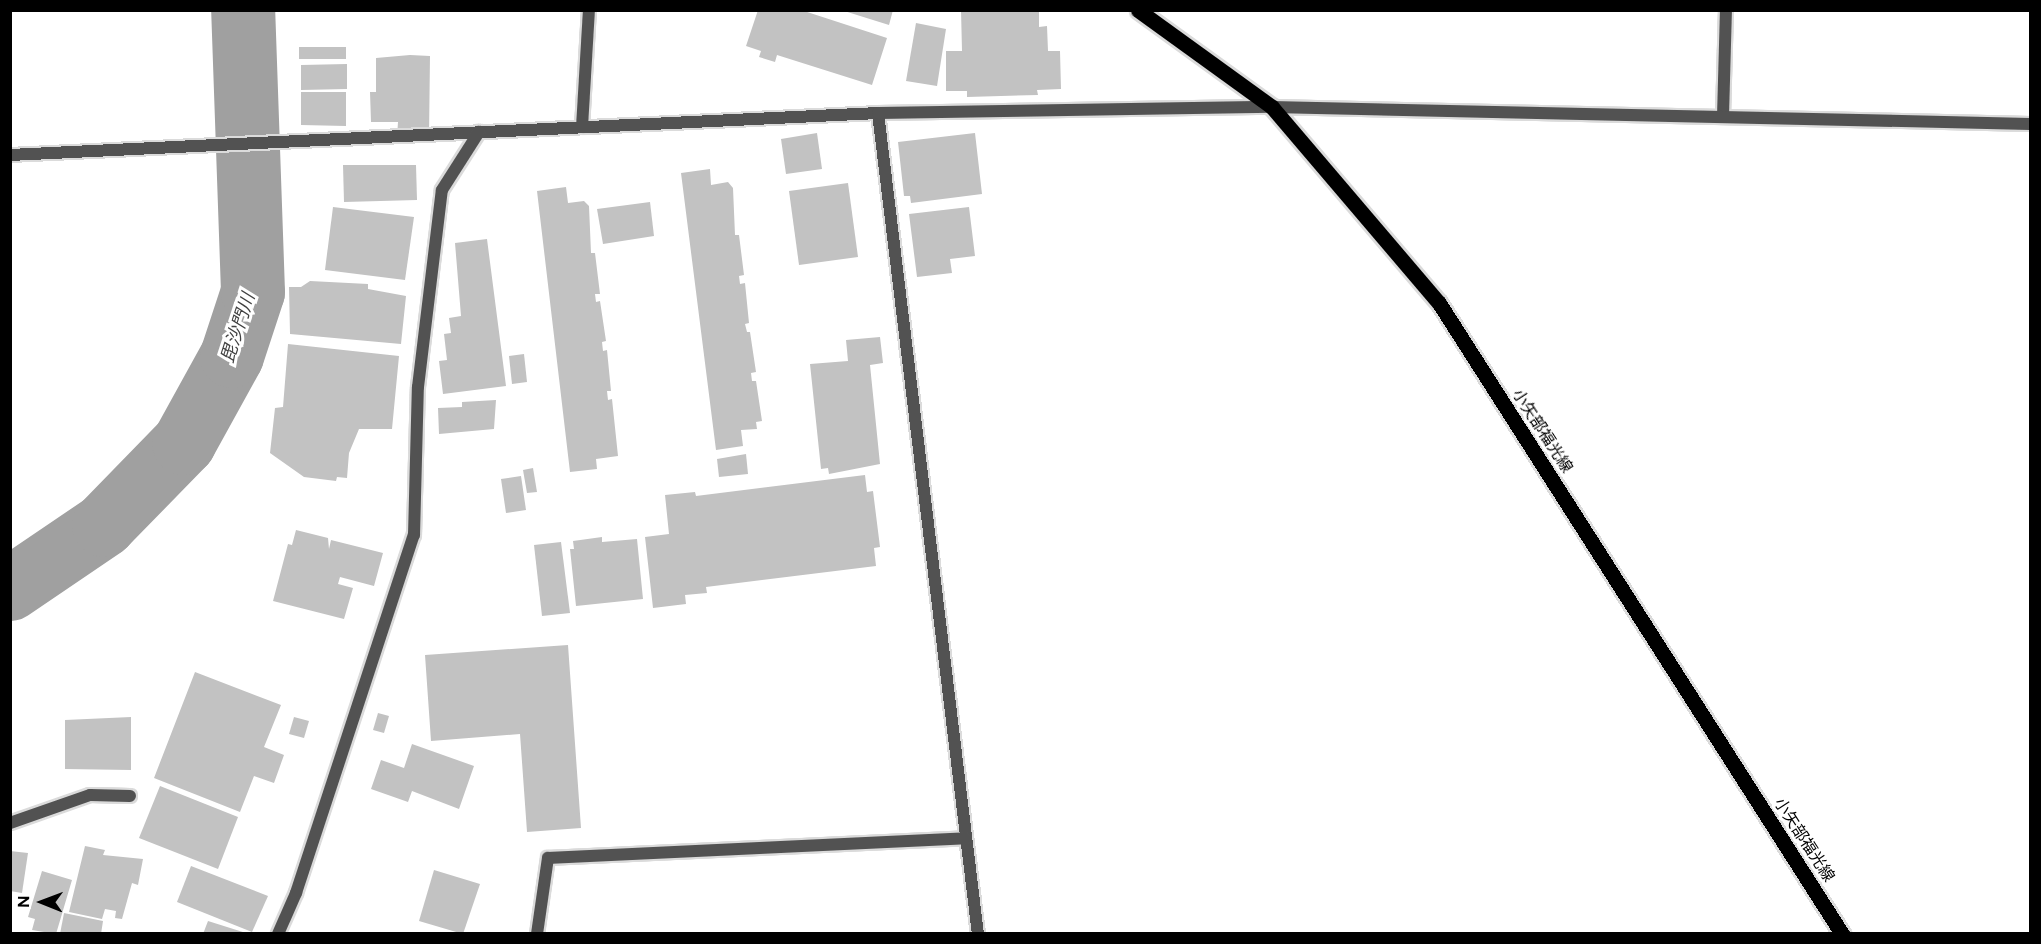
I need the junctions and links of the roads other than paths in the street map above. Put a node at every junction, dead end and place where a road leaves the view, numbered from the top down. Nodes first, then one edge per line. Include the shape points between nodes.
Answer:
1 (589, 10) edge
2 (1138, 10) edge
3 (1725, 10) edge
4 (1272, 107) junction
5 (878, 113) junction
6 (1723, 116) junction
7 (2031, 124) edge
8 (582, 127) junction
9 (479, 132) junction
10 (10, 155) edge
11 (130, 796) dead end
12 (10, 823) edge
13 (966, 838) junction
14 (278, 933) edge
15 (537, 933) edge
16 (978, 933) edge
17 (1842, 933) edge

1 - 8 street
2 - 4 main road, 小矢部福光線
3 - 6 street
4 - 5 street
4 - 6 street
4 - 17 main road, 小矢部福光線 via 1439,303
5 - 8 street
5 - 13 street
6 - 7 street
8 - 9 street
9 - 10 street
9 - 14 street via 442,190 418,387 414,535 296,893
11 - 12 street via 90,795
13 - 15 street via 548,858
13 - 16 street

